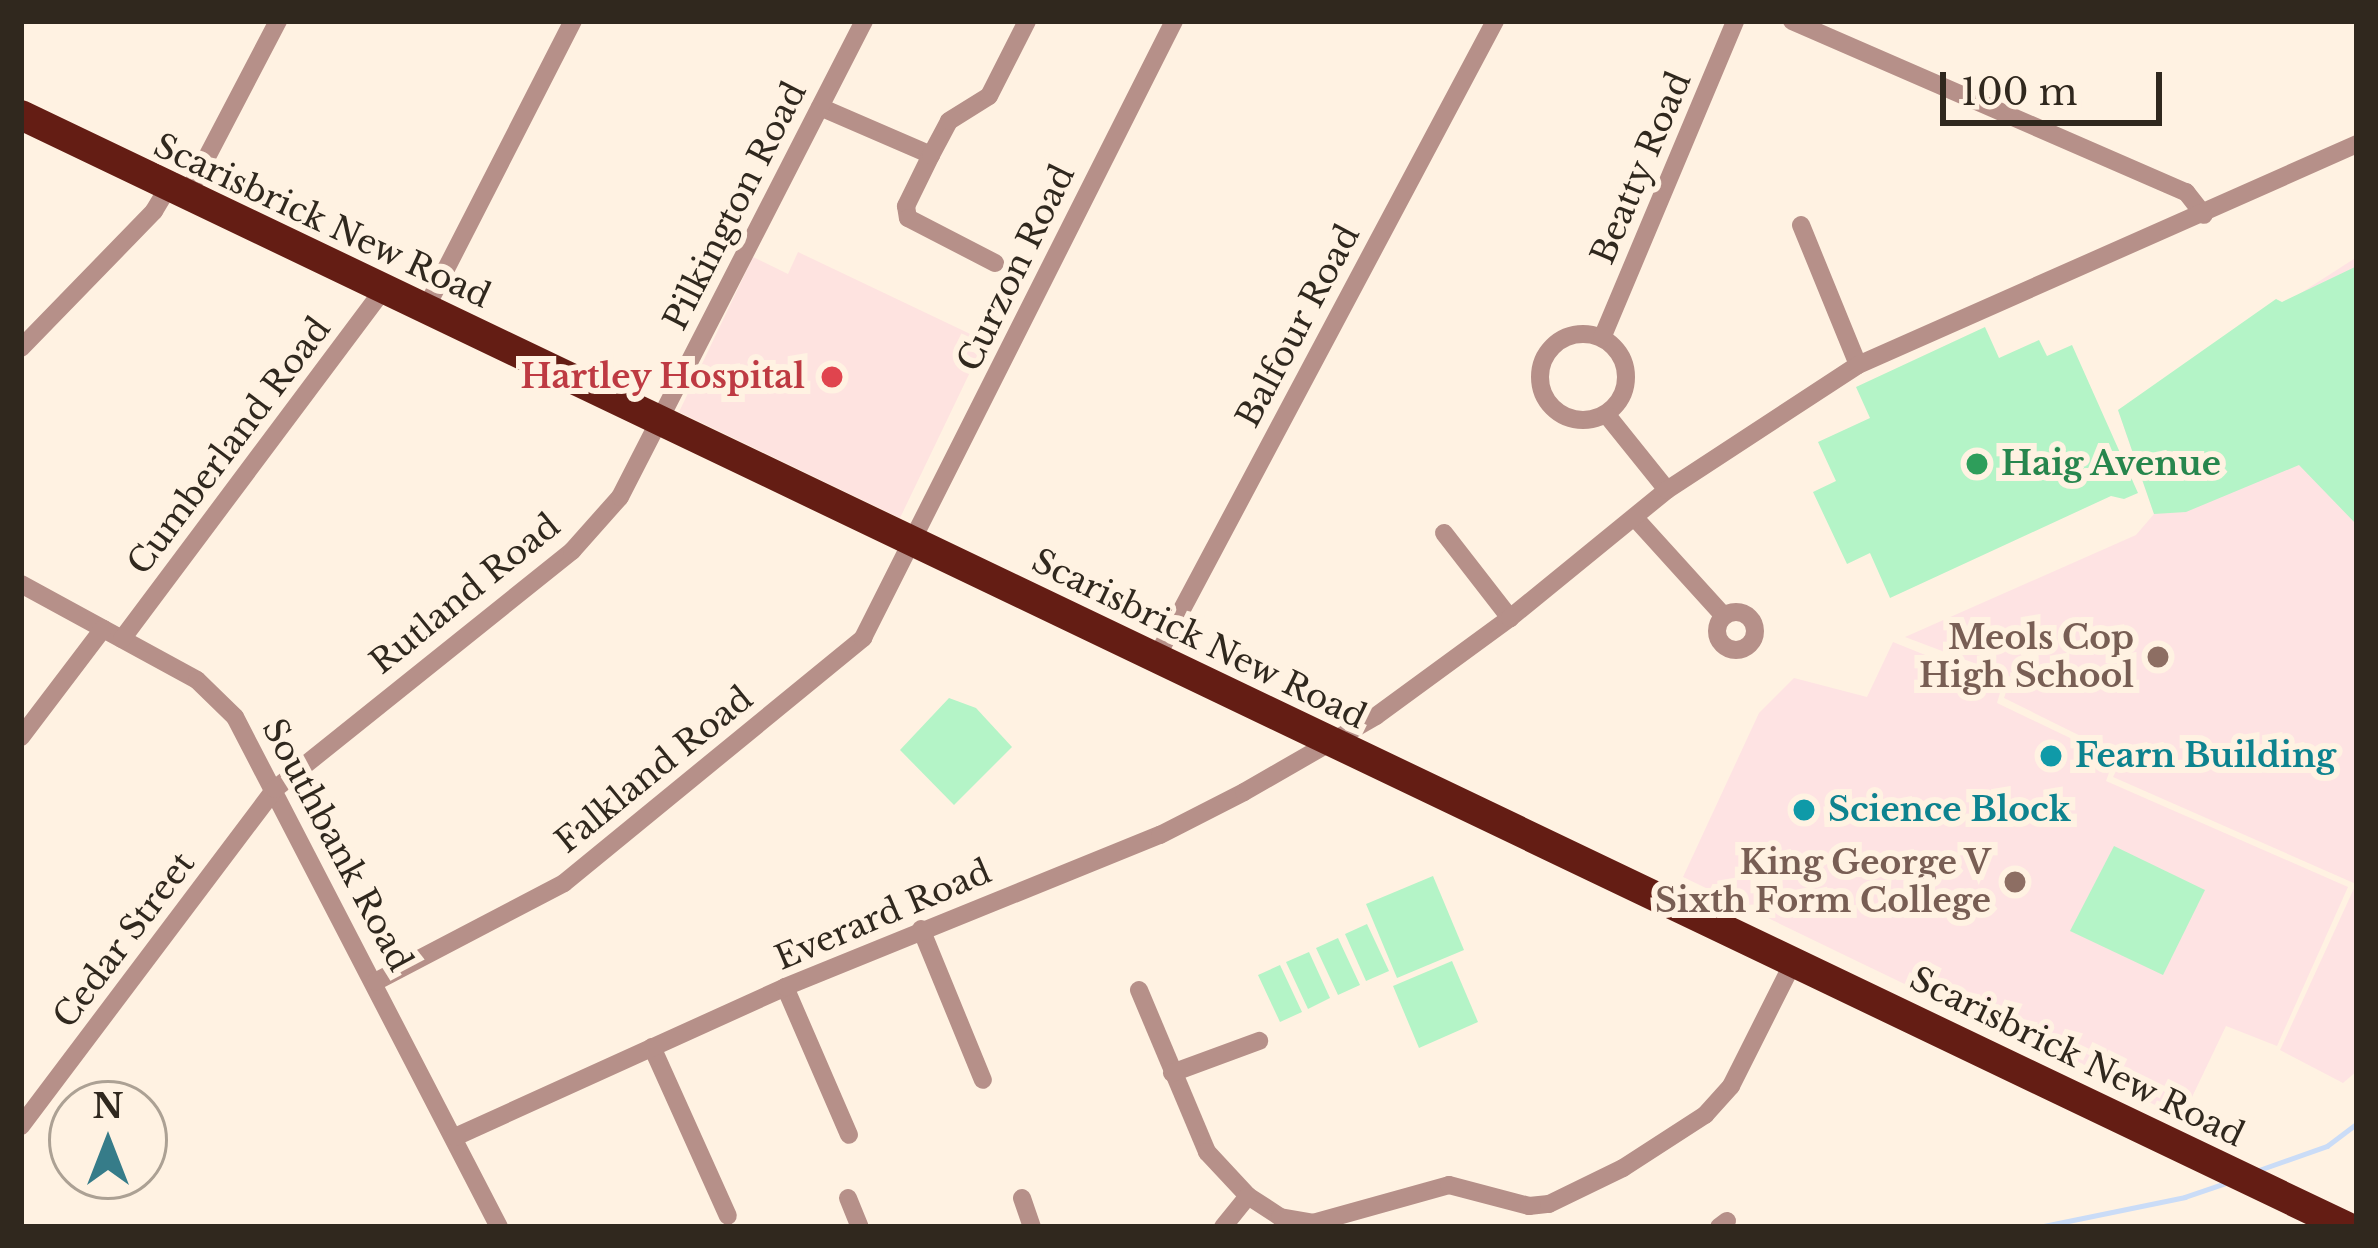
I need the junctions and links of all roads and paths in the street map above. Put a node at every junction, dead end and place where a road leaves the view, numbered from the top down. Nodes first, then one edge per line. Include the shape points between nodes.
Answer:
1 (278, 21) edge
2 (572, 21) edge
3 (864, 21) edge
4 (1028, 21) edge
5 (1174, 21) edge
6 (1495, 21) edge
7 (1735, 21) edge
8 (1792, 21) edge
9 (820, 107) junction
10 (21, 115) edge
11 (2357, 144) edge
12 (931, 154) junction
13 (177, 192) junction
14 (2204, 214) junction
15 (1801, 225) dead end
16 (995, 263) dead end
17 (384, 290) junction
18 (425, 310) junction
19 (1602, 338) junction
20 (21, 348) edge
21 (1858, 365) junction
22 (1606, 414) junction
23 (660, 419) junction
24 (1667, 490) junction
25 (1635, 518) junction
26 (1444, 533) dead end
27 (913, 542) junction
28 (21, 584) edge
29 (1724, 616) dead end
30 (1510, 618) junction
31 (103, 629) junction
32 (122, 639) junction
33 (1155, 659) junction
34 (21, 737) edge
35 (1330, 743) junction
36 (275, 789) junction
37 (921, 929) junction
38 (1794, 962) junction
39 (376, 982) junction
40 (785, 987) junction
41 (1139, 990) dead end
42 (1259, 1040) dead end
43 (652, 1047) junction
44 (1172, 1073) junction
45 (983, 1080) dead end
46 (21, 1126) edge
47 (849, 1135) dead end
48 (455, 1137) junction
49 (1249, 1196) junction
50 (848, 1198) dead end
51 (1022, 1198) dead end
52 (728, 1216) dead end
53 (500, 1227) edge
54 (860, 1227) edge
55 (1031, 1227) edge
56 (1223, 1227) edge
57 (2347, 1227) edge

1 - 13 street
2 - 18 street
3 - 9 street, Pilkington Road
4 - 12 street via 989,96 949,121
5 - 27 street, Curzon Road
6 - 33 street, Balfour Road
7 - 19 street, Beatty Road
8 - 14 street via 2186,192
9 - 12 street
9 - 23 street, Pilkington Road
10 - 13 highway, Scarisbrick New Road
11 - 14 street
12 - 16 street via 908,218
13 - 17 highway, Scarisbrick New Road
13 - 20 street
14 - 21 street
15 - 21 street
17 - 18 highway, Scarisbrick New Road
17 - 32 street, Cumberland Road
18 - 23 highway, Scarisbrick New Road
19 - 22 street via 1625,368 1623,394
19 - 22 street via 1558,340 1539,379 1562,416
21 - 24 street
22 - 24 street
23 - 27 highway, Scarisbrick New Road
23 - 36 street, Rutland Road via 620,497 572,551
24 - 25 street
25 - 29 street
25 - 30 street
26 - 30 street
27 - 33 highway, Scarisbrick New Road
27 - 39 street, Falkland Road via 862,638 565,883
28 - 31 street, Southbank Road
30 - 35 street
31 - 32 street, Southbank Road
31 - 34 street
32 - 36 street, Southbank Road via 220,699
33 - 35 highway, Scarisbrick New Road
35 - 37 street, Everard Road via 1160,835
35 - 38 highway, Scarisbrick New Road
36 - 39 street, Southbank Road
36 - 46 street, Cedar Street
37 - 40 street, Everard Road
37 - 45 street
38 - 49 street via 1731,1086 1705,1114 1570,1196 1529,1206 1448,1185 1313,1223 1280,1216
38 - 57 highway, Scarisbrick New Road
39 - 48 street, Southbank Road
40 - 43 street, Everard Road
40 - 47 street
41 - 44 street
42 - 44 street
43 - 48 street, Everard Road
43 - 52 street
44 - 49 street via 1207,1152
48 - 53 street, Southbank Road
49 - 56 street
50 - 54 street
51 - 55 street

